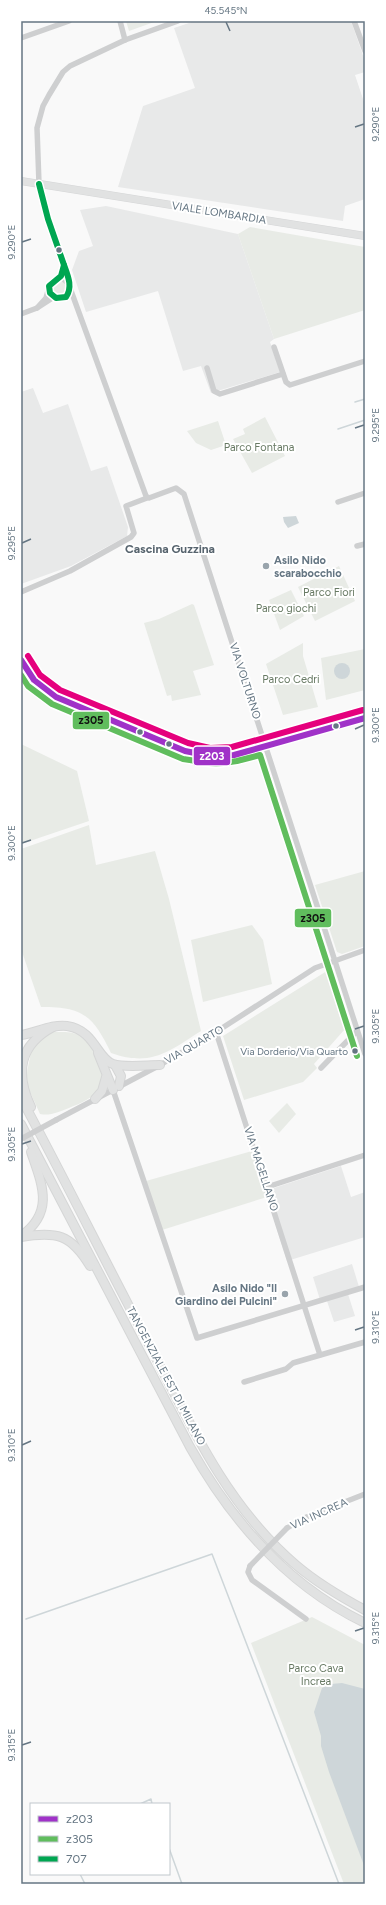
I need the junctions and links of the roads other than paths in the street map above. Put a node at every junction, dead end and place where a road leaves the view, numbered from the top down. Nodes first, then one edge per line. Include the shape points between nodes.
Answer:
1 (69, 21) edge
2 (120, 21) edge
3 (178, 21) edge
4 (354, 21) edge
5 (21, 38) edge
6 (125, 40) junction
7 (365, 51) edge
8 (21, 181) edge
9 (39, 184) junction
10 (365, 236) edge
11 (64, 264) junction
12 (59, 278) junction
13 (69, 286) junction
14 (49, 290) junction
15 (67, 295) junction
16 (54, 297) junction
17 (76, 302) junction
18 (37, 308) junction
19 (21, 314) edge
20 (274, 347) dead end
21 (365, 361) edge
22 (207, 368) dead end
23 (283, 374) junction
24 (365, 493) edge
25 (147, 498) junction
26 (338, 502) dead end
27 (365, 544) edge
28 (356, 546) dead end
29 (21, 592) edge
30 (21, 660) edge
31 (365, 718) edge
32 (265, 746) junction
33 (365, 950) edge
34 (334, 960) junction
35 (53, 1027) junction
36 (357, 1031) junction
37 (216, 1032) junction
38 (21, 1035) edge
39 (96, 1046) junction
40 (365, 1054) edge
41 (115, 1065) junction
42 (160, 1065) junction
43 (321, 1068) dead end
44 (106, 1074) junction
45 (116, 1088) junction
46 (21, 1098) edge
47 (95, 1099) junction
48 (22, 1125) edge
49 (21, 1139) edge
50 (365, 1155) edge
51 (267, 1187) junction
52 (80, 1208) junction
53 (21, 1237) edge
54 (365, 1287) edge
55 (303, 1306) junction
56 (120, 1314) junction
57 (365, 1342) edge
58 (320, 1355) junction
59 (244, 1382) dead end
60 (365, 1494) edge
61 (365, 1610) edge
62 (306, 1619) dead end
63 (365, 1623) edge

1 - 5 street
2 - 6 street
3 - 6 street
4 - 7 street
6 - 9 street via 70,66 63,72 43,106 37,128
8 - 9 main road, VIALE LOMBARDIA
9 - 10 main road, VIALE LOMBARDIA
9 - 11 street
11 - 12 street via 64,272
11 - 13 street
12 - 13 street via 64,279
12 - 14 street via 52,281
13 - 15 street
13 - 17 street
14 - 16 street
14 - 18 street via 46,299
15 - 16 street via 62,298
15 - 17 street
16 - 18 street
17 - 25 street
18 - 19 street
20 - 23 street
21 - 23 street via 294,385 287,384
22 - 23 street via 214,391 220,394
24 - 26 street
25 - 29 street via 126,506 134,533 131,537 70,571
25 - 32 street, VIA VOLTURNO via 176,488 184,494
27 - 28 street
30 - 32 street via 34,680 56,697 185,751 204,756 222,756
31 - 32 street
32 - 34 street, VIA VOLTURNO
33 - 34 street, VIA QUARTO
34 - 36 street, VIA VOLTURNO
34 - 37 street, VIA QUARTO via 315,968
35 - 38 highway
35 - 39 highway via 65,1026 76,1029
35 - 52 highway via 37,1037 27,1050 23,1062 23,1084 28,1101
36 - 40 street, VIA VOLTURNO
36 - 43 street
37 - 42 street, VIA QUARTO
37 - 51 street, VIA MAGELLANO
39 - 41 highway via 108,1061
39 - 44 highway
41 - 42 highway
41 - 45 highway via 122,1076
42 - 45 street, VIA QUARTO
44 - 45 highway
44 - 47 highway via 104,1087
45 - 47 street, VIA QUARTO
45 - 55 street via 197,1338
46 - 52 highway, TANGENZIALE EST DI MILANO
47 - 49 street, VIA QUARTO, bridge
48 - 53 highway via 40,1176 43,1202 37,1221
48 - 56 highway, TANGENZIALE EST DI MILANO
50 - 51 street
51 - 55 street, VIA MAGELLANO
52 - 61 highway, TANGENZIALE EST DI MILANO via 199,1441 229,1490 256,1526 292,1561 320,1583
53 - 56 highway via 52,1234 71,1241 82,1253
54 - 55 street
55 - 58 street, VIA MAGELLANO
56 - 63 highway, TANGENZIALE EST DI MILANO via 190,1447 234,1514 260,1544 297,1579
57 - 58 street
58 - 59 street
60 - 62 street, VIA INCREA, bridge via 304,1518 287,1528 250,1566 248,1573 252,1580

